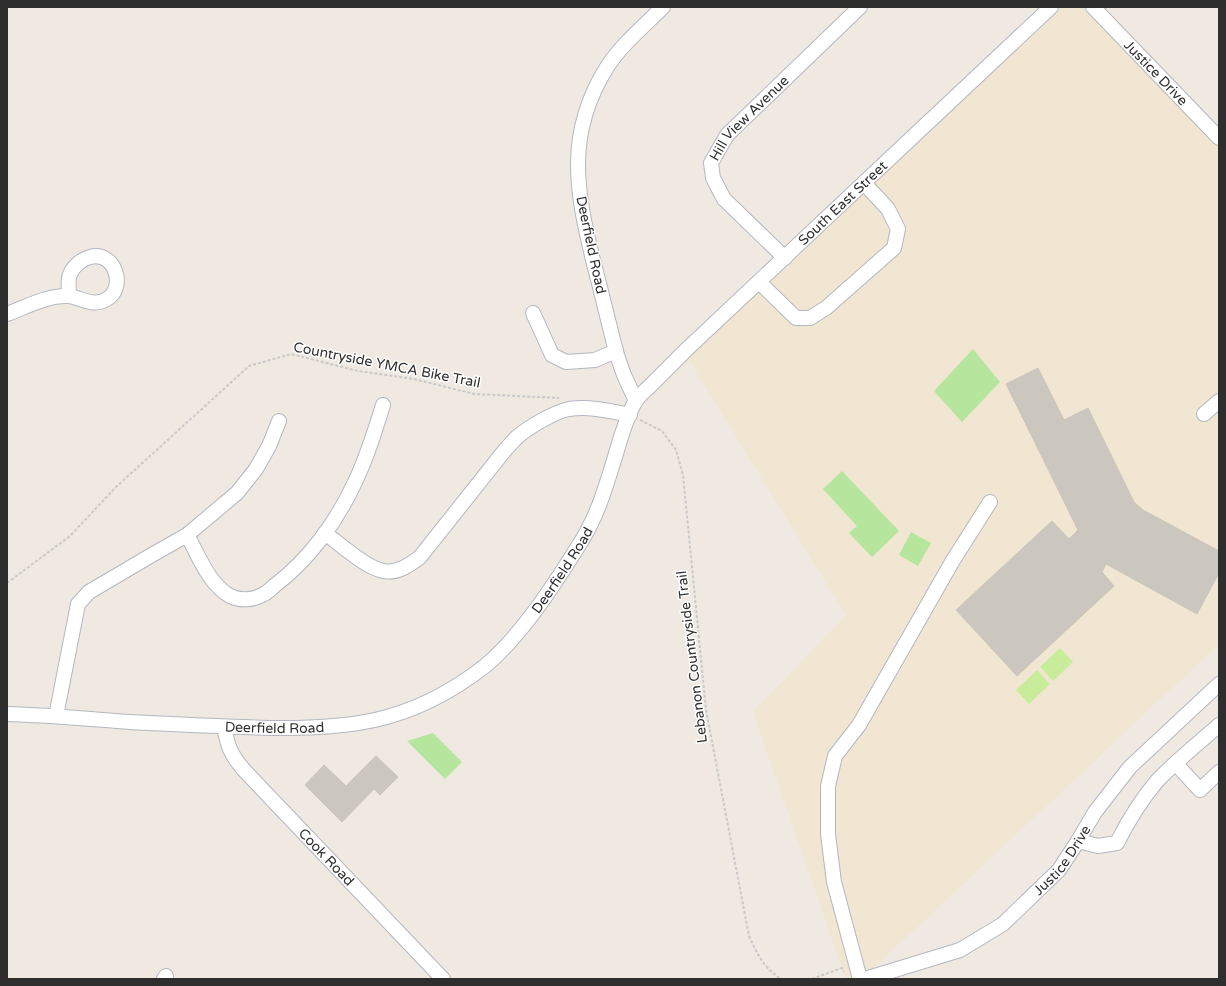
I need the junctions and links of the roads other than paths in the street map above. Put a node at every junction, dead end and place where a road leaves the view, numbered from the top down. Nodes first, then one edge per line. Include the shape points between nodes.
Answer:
1 (663, 7) edge
2 (860, 7) edge
3 (1051, 7) edge
4 (1093, 7) edge
5 (1219, 138) edge
6 (864, 183) junction
7 (785, 258) junction
8 (759, 282) junction
9 (70, 296) dead end
10 (533, 313) dead end
11 (7, 314) edge
12 (616, 351) junction
13 (636, 401) junction
14 (1219, 401) edge
15 (383, 405) dead end
16 (1204, 414) dead end
17 (630, 415) junction
18 (279, 421) dead end
19 (990, 502) dead end
20 (325, 533) junction
21 (187, 535) junction
22 (1219, 684) edge
23 (7, 714) edge
24 (56, 716) junction
25 (1219, 725) edge
26 (224, 727) junction
27 (1176, 764) junction
28 (1219, 772) edge
29 (1078, 841) junction
30 (440, 978) edge
31 (860, 979) edge
32 (865, 979) edge

1 - 12 street, Deerfield Road via 629,39 607,68 587,108 578,146 581,206
2 - 7 street, Hill View Avenue via 727,135 711,163 713,178 724,199
3 - 6 street, South East Street
4 - 5 street, Justice Drive
6 - 7 street, South East Street
6 - 8 street via 888,208 898,229 894,248 826,308 810,318 796,318
7 - 8 street, South East Street
8 - 13 street, South East Street
9 - 11 street via 52,298
10 - 12 street via 552,355 566,362 595,360
12 - 13 street, Deerfield Road
13 - 17 street, Deerfield Road
14 - 16 street
15 - 20 street via 355,482
17 - 20 street via 599,409 568,409 527,430 505,450 420,557 397,571 384,571 368,565
17 - 26 street, Deerfield Road via 604,492 581,543 523,626 484,666 454,688 429,701 377,719 350,725 322,727
18 - 21 street via 256,469 237,493
19 - 31 street via 952,562 859,725 835,756 828,786 828,834 834,882
20 - 21 street via 282,581 262,595 246,600 232,597 218,587
21 - 24 street via 90,592 78,604
22 - 29 street, Justice Drive via 1130,766 1095,812
23 - 24 street, Deerfield Road
24 - 26 street, Deerfield Road
25 - 27 street
26 - 30 street, Cook Road via 229,749 243,769
27 - 28 street via 1200,790
27 - 29 street via 1142,800 1116,843 1098,846
29 - 32 street, Justice Drive via 1058,870 1003,924 960,950

